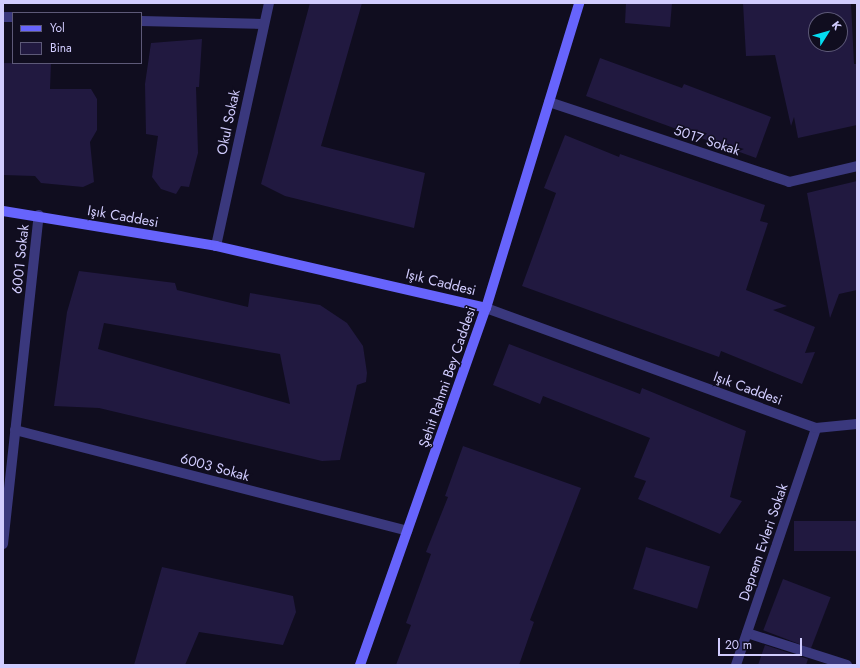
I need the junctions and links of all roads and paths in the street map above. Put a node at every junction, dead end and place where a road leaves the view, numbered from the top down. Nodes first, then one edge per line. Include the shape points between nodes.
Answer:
1 (269, 3) edge
2 (580, 3) edge
3 (142, 21) edge
4 (263, 24) junction
5 (549, 102) junction
6 (857, 166) edge
7 (3, 211) edge
8 (39, 215) junction
9 (216, 246) junction
10 (486, 308) junction
11 (857, 424) edge
12 (816, 428) junction
13 (15, 430) junction
14 (407, 531) junction
15 (3, 544) edge
16 (746, 633) junction
17 (360, 665) edge
18 (736, 665) edge
19 (847, 665) edge

1 - 4 street, Okul Sokak
2 - 5 main road, Şehit Rahmi Bey Caddesi
3 - 4 street
4 - 9 street, Okul Sokak
5 - 6 street, 5017 Sokak via 789,182
5 - 10 main road, Şehit Rahmi Bey Caddesi
7 - 8 main road, Işık Caddesi
8 - 9 main road, Işık Caddesi
8 - 13 street, 6001 Sokak
9 - 10 main road, Işık Caddesi
10 - 12 street, Işık Caddesi
10 - 14 main road, Şehit Rahmi Bey Caddesi
11 - 12 street, Işık Caddesi
12 - 16 street, Deprem Evleri Sokak
13 - 14 street, 6003 Sokak
13 - 15 street, 6001 Sokak
14 - 17 main road, Şehit Rahmi Bey Caddesi
16 - 18 street, Deprem Evleri Sokak
16 - 19 street

